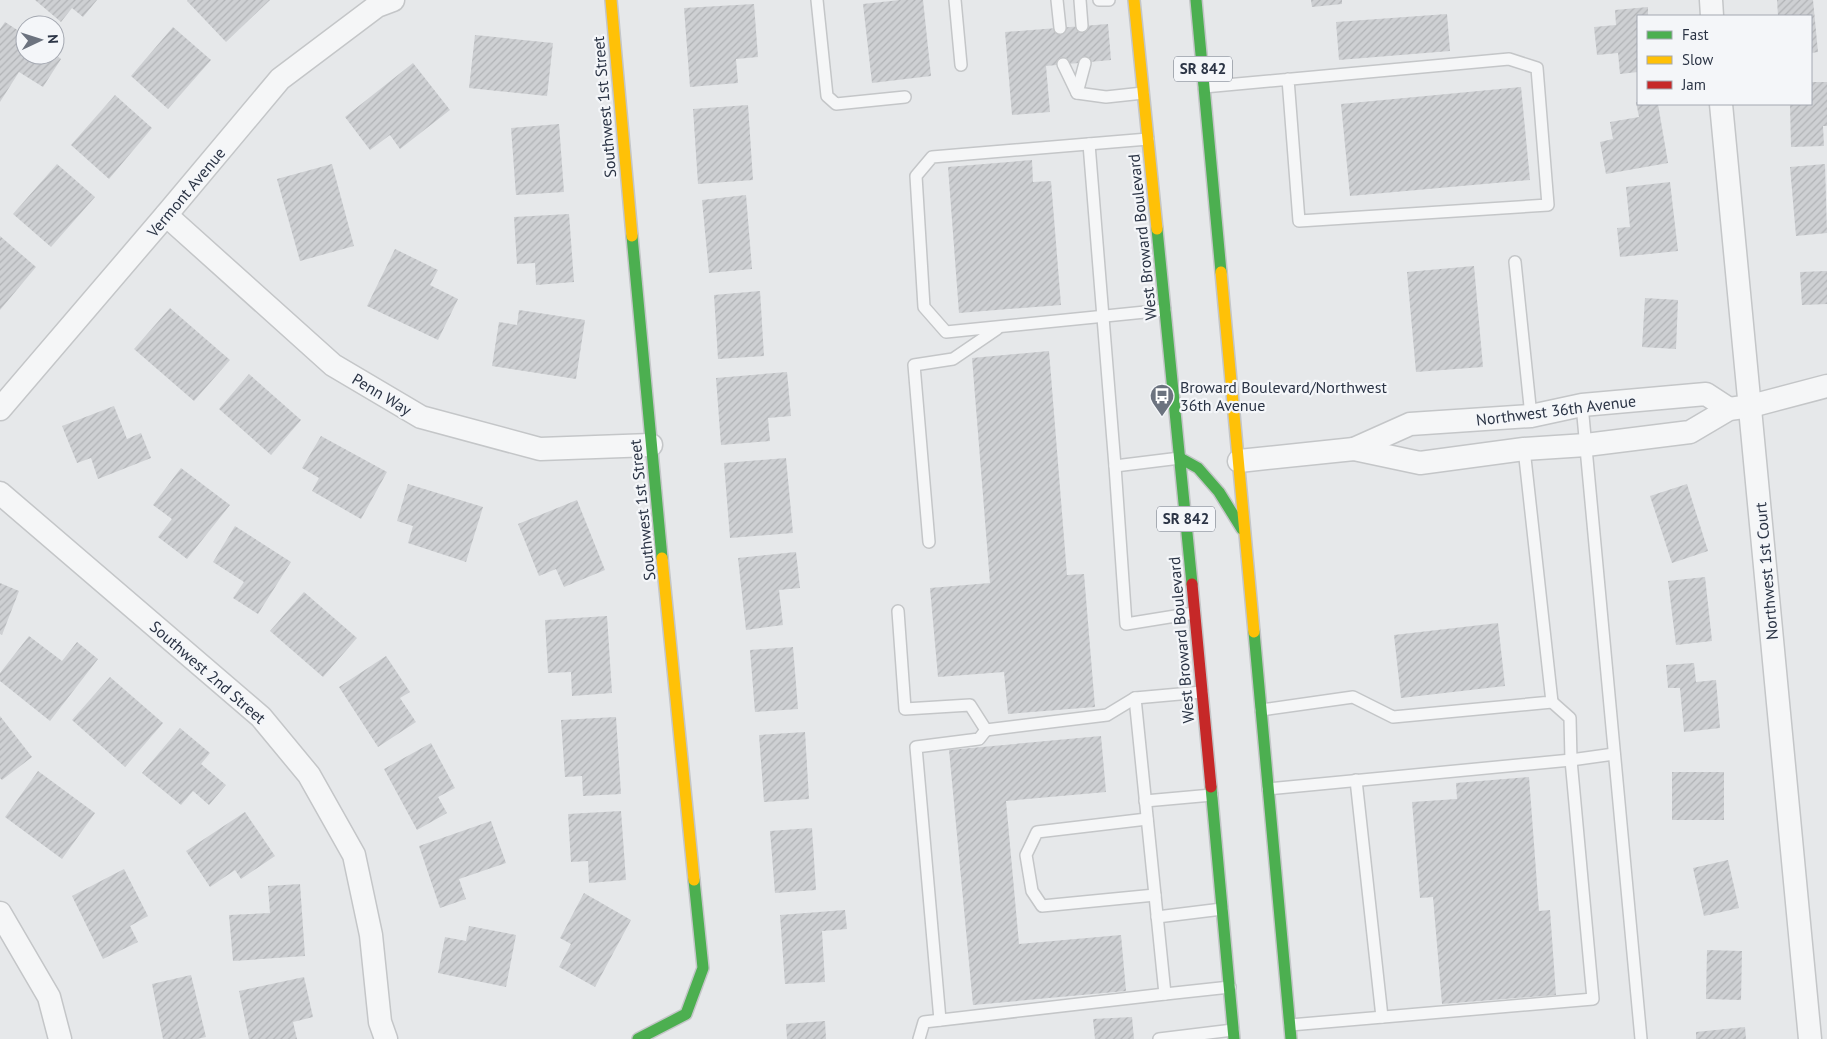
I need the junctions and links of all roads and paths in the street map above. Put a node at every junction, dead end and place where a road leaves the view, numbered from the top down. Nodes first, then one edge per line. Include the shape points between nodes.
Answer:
1 (393, 0) edge
2 (611, 0) edge
3 (817, 0) edge
4 (955, 0) edge
5 (1057, 0) edge
6 (1080, 0) edge
7 (1099, 0) edge
8 (1109, 0) edge
9 (1134, 0) edge
10 (1196, 0) edge
11 (1711, 0) edge
12 (1080, 12) junction
13 (1058, 14) junction
14 (1712, 15) edge
15 (1082, 26) dead end
16 (1060, 28) dead end
17 (1085, 63) dead end
18 (1063, 64) dead end
19 (961, 65) dead end
20 (1288, 79) junction
21 (1204, 87) junction
22 (1144, 92) junction
23 (1077, 93) junction
24 (905, 97) dead end
25 (1721, 105) edge
26 (1148, 139) junction
27 (1089, 144) junction
28 (166, 215) junction
29 (1515, 262) dead end
30 (1166, 310) junction
31 (1103, 317) junction
32 (999, 328) junction
33 (1827, 386) edge
34 (1582, 405) junction
35 (1751, 406) junction
36 (1728, 408) junction
37 (0, 409) edge
38 (1531, 416) junction
39 (652, 445) junction
40 (1586, 445) junction
41 (1354, 449) junction
42 (1524, 449) junction
43 (1180, 458) junction
44 (1239, 461) junction
45 (1115, 466) junction
46 (0, 493) edge
47 (1246, 535) junction
48 (929, 542) dead end
49 (898, 611) dead end
50 (1195, 612) junction
51 (1202, 692) junction
52 (1135, 698) junction
53 (1552, 702) junction
54 (1261, 710) junction
55 (986, 730) junction
56 (1614, 754) junction
57 (1571, 760) junction
58 (1356, 780) junction
59 (1268, 789) junction
60 (1212, 795) junction
61 (1145, 801) junction
62 (1148, 819) junction
63 (1155, 895) junction
64 (1222, 909) junction
65 (0, 913) edge
66 (1157, 917) junction
67 (1230, 987) junction
68 (1165, 994) junction
69 (1382, 1017) junction
70 (940, 1020) junction
71 (1290, 1025) junction
72 (1234, 1034) edge
73 (60, 1039) edge
74 (386, 1039) edge
75 (638, 1039) edge
76 (919, 1039) edge
77 (1160, 1039) edge
78 (1291, 1039) edge
79 (1641, 1039) edge
80 (1810, 1039) edge

1 - 28 street, Vermont Avenue via 377,6 280,79
2 - 39 main road, Southwest 1st Street
3 - 24 lane via 827,96 836,104
4 - 19 lane
5 - 13 lane
6 - 12 lane
7 - 8 lane
9 - 22 main road, West Broward Boulevard / SR 842
10 - 21 main road, SR 842
11 - 14 street
12 - 13 lane
12 - 15 lane
13 - 16 lane
17 - 23 lane
18 - 23 lane
20 - 20 lane via 1509,60 1537,68 1548,205 1300,221
20 - 21 lane
21 - 44 main road, SR 842
22 - 23 lane via 1106,98
22 - 26 main road, West Broward Boulevard / SR 842
25 - 35 street, Northwest 1st Court
26 - 27 lane
26 - 30 main road, West Broward Boulevard / SR 842
27 - 31 lane
27 - 32 lane via 932,157 916,176 924,307 946,332
28 - 37 street, Vermont Avenue
28 - 39 street, Penn Way via 333,365 421,418 540,449
29 - 38 lane
30 - 31 lane
30 - 43 main road, West Broward Boulevard / SR 842
31 - 32 lane
31 - 45 lane
32 - 48 lane via 954,359 914,365
33 - 35 street, Northwest 36th Avenue
34 - 36 street, Northwest 36th Avenue via 1706,394
34 - 38 street, Northwest 36th Avenue
34 - 40 lane
35 - 36 street, Northwest 36th Avenue
35 - 80 street, Northwest 1st Court
36 - 40 street, Northwest 36th Avenue via 1690,432
38 - 41 street, Northwest 36th Avenue via 1410,424
39 - 75 main road, Southwest 1st Street via 703,968 686,1014
40 - 42 street, Northwest 36th Avenue
40 - 56 lane
41 - 42 street, Northwest 36th Avenue via 1420,463
41 - 44 street, Northwest 36th Avenue
42 - 53 lane
43 - 45 lane
43 - 47 main road via 1198,468 1220,492
43 - 50 main road, West Broward Boulevard / SR 842
44 - 47 main road, SR 842
45 - 50 lane via 1126,624
46 - 74 street, Southwest 2nd Street via 261,716 309,775 354,855 371,935 380,1022
47 - 54 main road, SR 842
49 - 55 lane via 905,709 970,705
50 - 51 main road, West Broward Boulevard / SR 842
51 - 52 lane
51 - 60 main road, West Broward Boulevard / SR 842
52 - 55 lane via 1107,715
52 - 61 lane
53 - 54 lane via 1393,717 1353,697
53 - 57 lane via 1570,718
54 - 59 main road, SR 842
55 - 70 lane via 979,739 916,747
56 - 57 lane
56 - 79 lane
57 - 58 lane
57 - 69 lane via 1593,999
58 - 59 lane
58 - 69 lane
59 - 71 main road, SR 842
60 - 61 lane
60 - 64 main road, West Broward Boulevard / SR 842
61 - 62 lane
62 - 63 lane
62 - 63 lane via 1037,832 1026,855 1032,891 1042,906
63 - 66 lane
64 - 66 lane
64 - 67 main road, West Broward Boulevard / SR 842
65 - 73 street via 49,997
66 - 68 lane
67 - 68 lane
67 - 72 main road, West Broward Boulevard / SR 842
68 - 70 lane
69 - 71 lane
70 - 76 lane via 924,1022
71 - 78 main road, SR 842
72 - 77 lane

